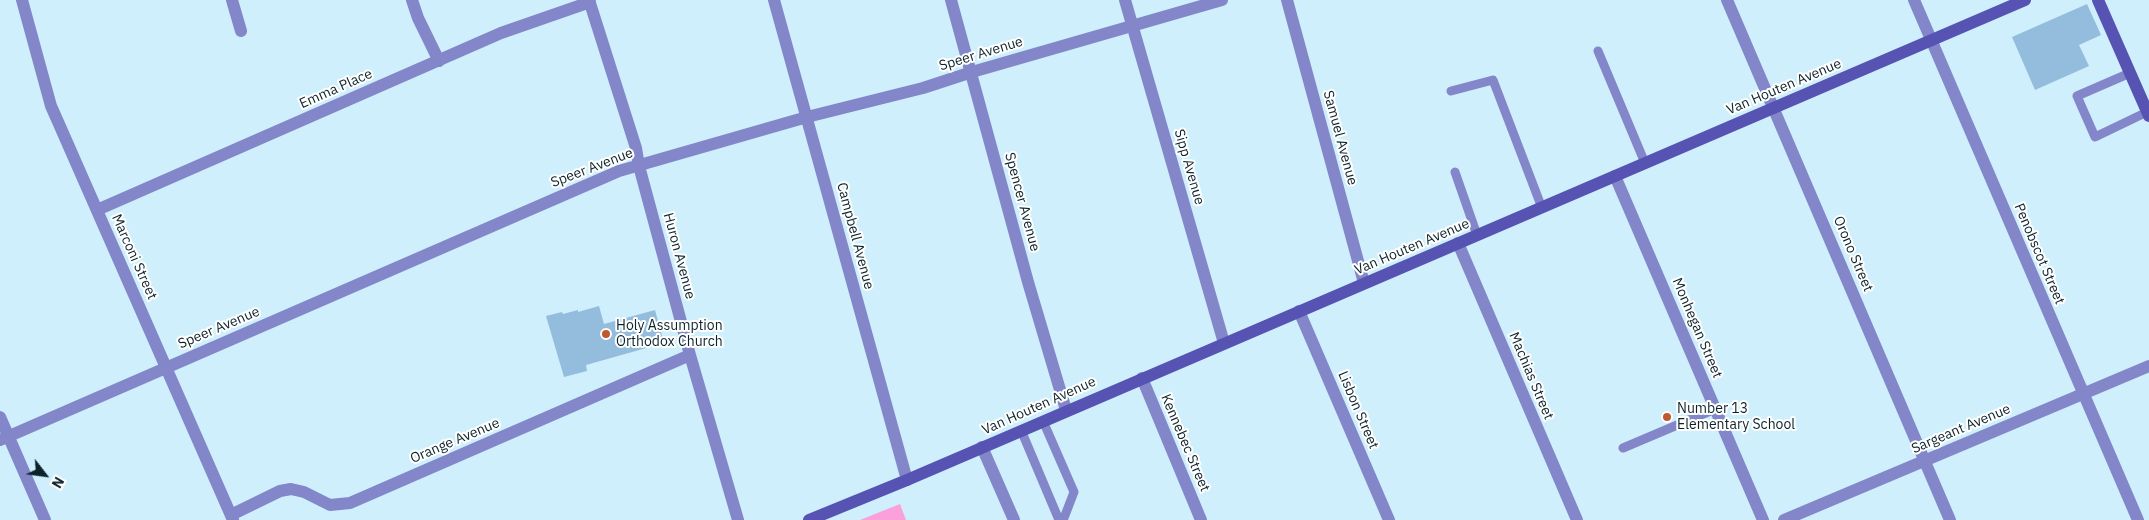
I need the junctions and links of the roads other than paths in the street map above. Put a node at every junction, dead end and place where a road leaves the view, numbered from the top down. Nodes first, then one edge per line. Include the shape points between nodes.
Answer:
1 (22, 0) edge
2 (232, 0) edge
3 (412, 0) edge
4 (774, 0) edge
5 (951, 0) edge
6 (1125, 0) edge
7 (1222, 0) edge
8 (1287, 0) edge
9 (1727, 0) edge
10 (1914, 0) edge
11 (2025, 0) edge
12 (2098, 0) edge
13 (589, 1) edge
14 (1133, 26) junction
15 (241, 31) dead end
16 (1930, 41) junction
17 (1598, 51) dead end
18 (439, 61) junction
19 (972, 72) junction
20 (2130, 73) junction
21 (1451, 91) dead end
22 (1774, 108) junction
23 (2148, 114) edge
24 (807, 117) junction
25 (1646, 163) junction
26 (639, 166) junction
27 (1455, 172) dead end
28 (1615, 176) junction
29 (1542, 208) junction
30 (97, 210) junction
31 (1477, 235) junction
32 (1458, 243) junction
33 (1364, 284) junction
34 (1299, 311) junction
35 (1224, 343) junction
36 (690, 355) junction
37 (2149, 366) edge
38 (166, 367) junction
39 (1142, 378) junction
40 (2083, 394) junction
41 (1715, 408) junction
42 (1066, 410) junction
43 (0, 417) edge
44 (1043, 420) junction
45 (1021, 430) junction
46 (4, 438) edge
47 (982, 447) junction
48 (1623, 448) dead end
49 (1925, 460) junction
50 (907, 480) junction
51 (232, 518) edge
52 (45, 520) edge
53 (738, 520) edge
54 (809, 520) edge
55 (1014, 520) edge
56 (1059, 520) edge
57 (1201, 520) edge
58 (1389, 520) edge
59 (1577, 520) edge
60 (1764, 520) edge
61 (1784, 520) edge
62 (1950, 520) edge
63 (2138, 520) edge

1 - 30 street, Marconi Street via 52,106
2 - 15 street
3 - 18 street
4 - 24 street, Campbell Avenue
5 - 19 street, Spencer Avenue
6 - 14 street, Sipp Avenue
7 - 14 street, Speer Avenue
8 - 33 street, Samuel Avenue
9 - 22 street, Orono Street
10 - 16 street, Penobscot Street
11 - 16 main road, Van Houten Avenue
12 - 20 main road
13 - 18 street, Emma Place via 501,33
13 - 26 street, Huron Avenue
14 - 19 street, Speer Avenue
14 - 35 street, Sipp Avenue
16 - 22 main road, Van Houten Avenue
16 - 40 street, Penobscot Street
17 - 25 lane
18 - 30 street, Emma Place
19 - 24 street, Speer Avenue via 923,88
19 - 42 street, Spencer Avenue
20 - 23 main road
20 - 23 lane via 2077,96 2095,137
21 - 29 lane via 1493,80
22 - 25 main road, Van Houten Avenue
22 - 49 street, Orono Street
24 - 26 street, Speer Avenue
24 - 50 street, Campbell Avenue
25 - 28 main road, Van Houten Avenue
26 - 36 street, Huron Avenue
26 - 38 street, Speer Avenue via 619,171
27 - 31 lane
28 - 29 main road, Van Houten Avenue
28 - 41 street, Monhegan Street
29 - 31 main road, Van Houten Avenue
30 - 38 street, Marconi Street
31 - 32 main road, Van Houten Avenue
32 - 33 main road, Van Houten Avenue
32 - 59 street, Machias Street
33 - 34 main road, Van Houten Avenue
34 - 35 main road, Van Houten Avenue
34 - 58 street, Lisbon Street
35 - 39 main road, Van Houten Avenue
36 - 51 street, Orange Avenue via 350,503 330,505 291,489 280,491
36 - 53 street, Huron Avenue
37 - 40 street, Sargeant Avenue
38 - 46 street, Speer Avenue
38 - 51 street, Marconi Street
39 - 42 main road, Van Houten Avenue
39 - 57 street, Kennebec Street
40 - 49 street, Sargeant Avenue
40 - 63 street, Penobscot Street
41 - 48 lane
41 - 60 street, Monhegan Street
42 - 44 main road, Van Houten Avenue
43 - 46 street
44 - 45 main road, Van Houten Avenue
44 - 56 lane via 1074,492 1064,518
45 - 47 main road, Van Houten Avenue
45 - 56 lane
46 - 52 street
47 - 50 main road, Van Houten Avenue
47 - 55 street
49 - 61 street, Sargeant Avenue
49 - 62 street, Orono Street
50 - 54 main road, Van Houten Avenue

